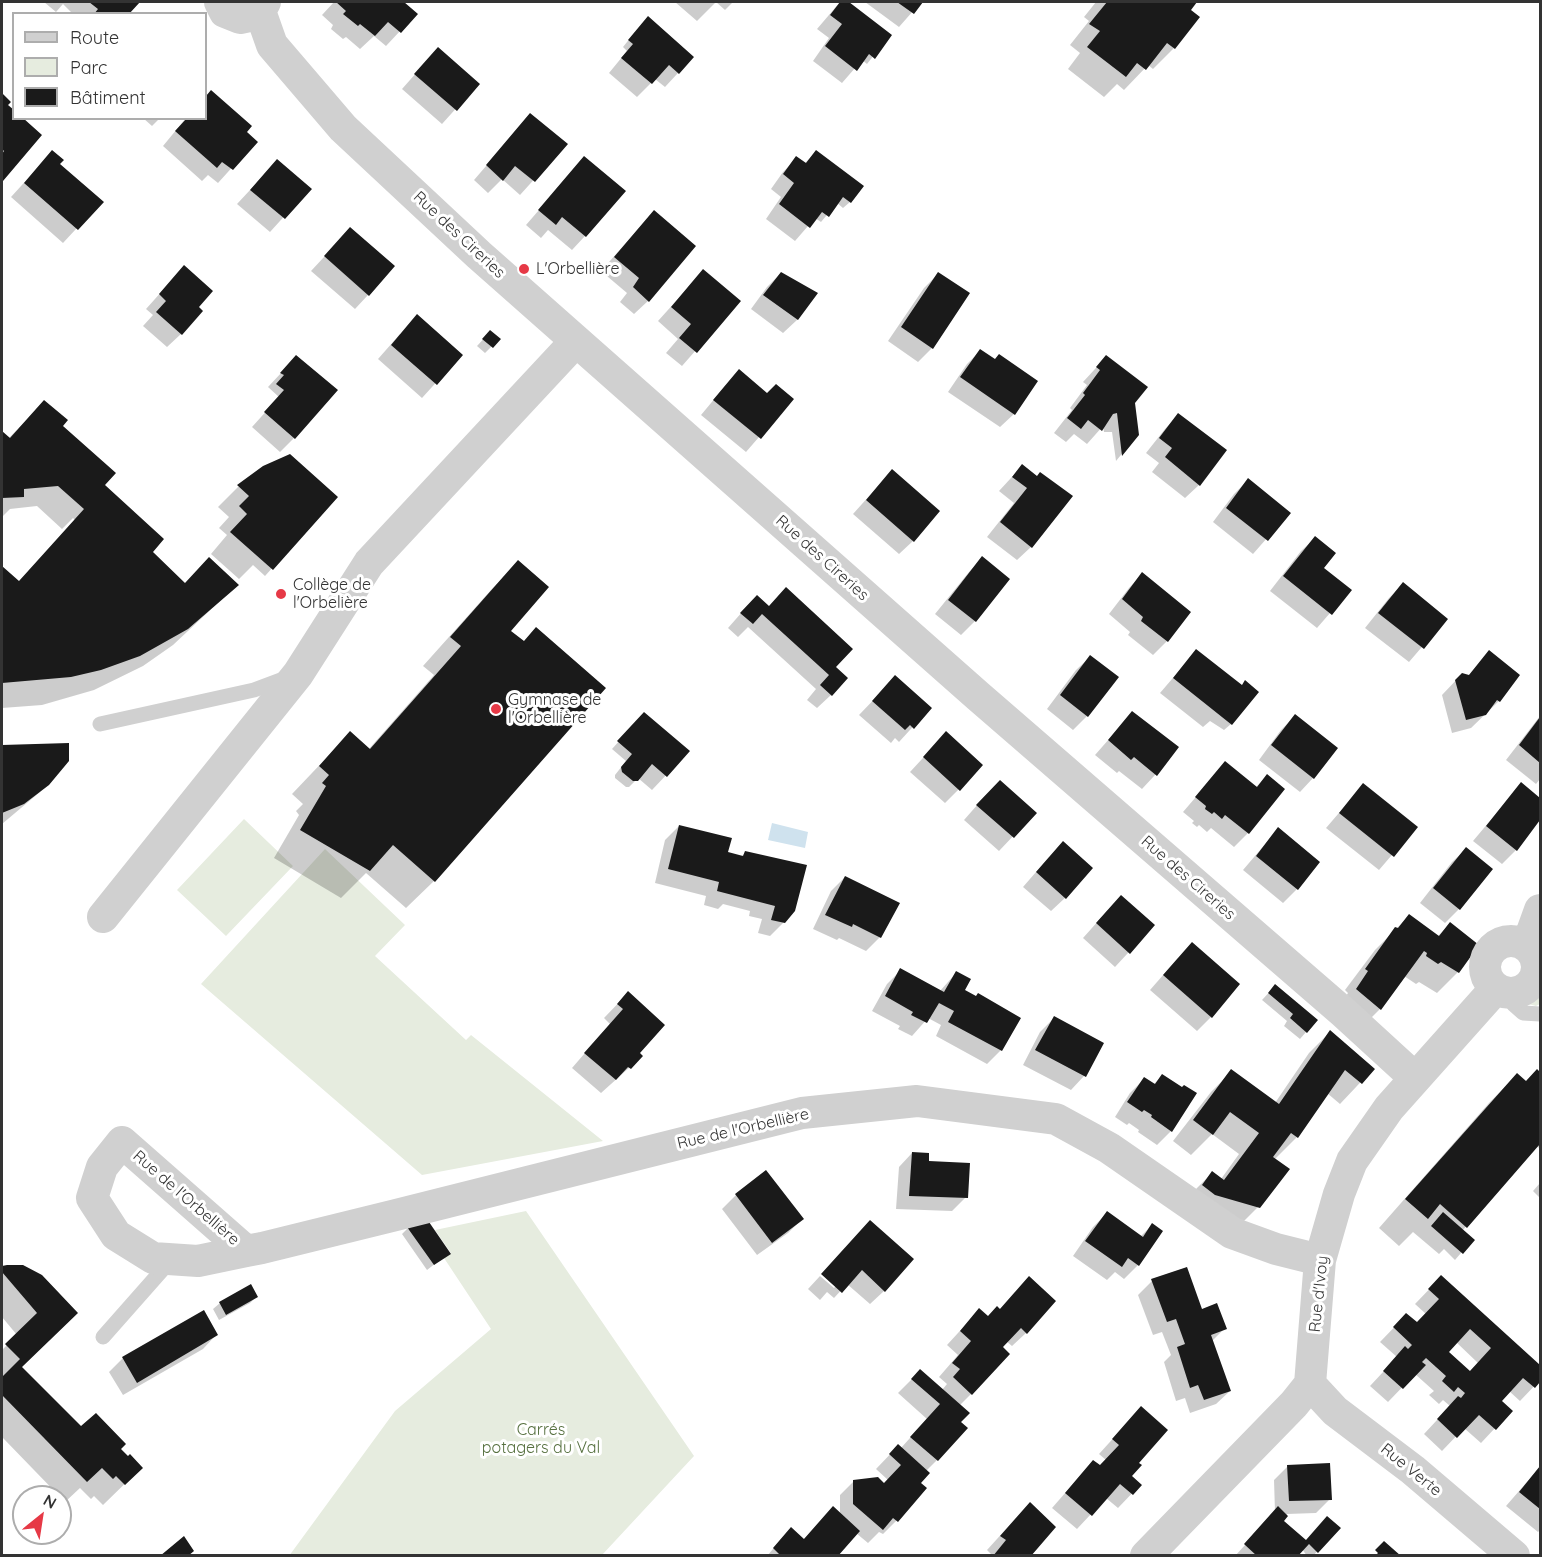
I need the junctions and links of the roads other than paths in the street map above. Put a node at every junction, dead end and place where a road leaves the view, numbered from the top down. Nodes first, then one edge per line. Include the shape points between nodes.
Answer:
1 (220, 2) edge
2 (262, 6) edge
3 (576, 341) junction
4 (298, 674) junction
5 (100, 724) dead end
6 (103, 917) dead end
7 (1535, 935) edge
8 (1502, 990) junction
9 (1540, 1014) edge
10 (1415, 1078) junction
11 (246, 1251) junction
12 (171, 1260) junction
13 (1320, 1260) junction
14 (103, 1337) dead end
15 (1310, 1384) junction
16 (1146, 1556) edge
17 (1514, 1556) edge

1 - 2 street via 225,12 240,18 254,15
2 - 3 street, Rue des Cireries via 272,45 343,128
3 - 4 street via 369,563
3 - 10 street, Rue des Cireries
4 - 5 lane via 254,690
4 - 6 street
7 - 8 street via 1535,977 1524,990
8 - 9 lane via 1523,1013
8 - 10 street, Rue d'Ivoy
10 - 13 street, Rue d'Ivoy via 1352,1161
11 - 12 street, Rue de l'Orbellière via 198,1262
11 - 12 street, Rue de l'Orbellière via 122,1142 102,1167 92,1198 116,1235 153,1258
11 - 13 street, Rue de l'Orbellière via 802,1113 917,1101 1056,1119 1109,1148 1232,1233
12 - 14 lane
13 - 15 street, Rue d'Ivoy
15 - 16 street
15 - 17 street, Rue Verte via 1335,1411 1413,1470

